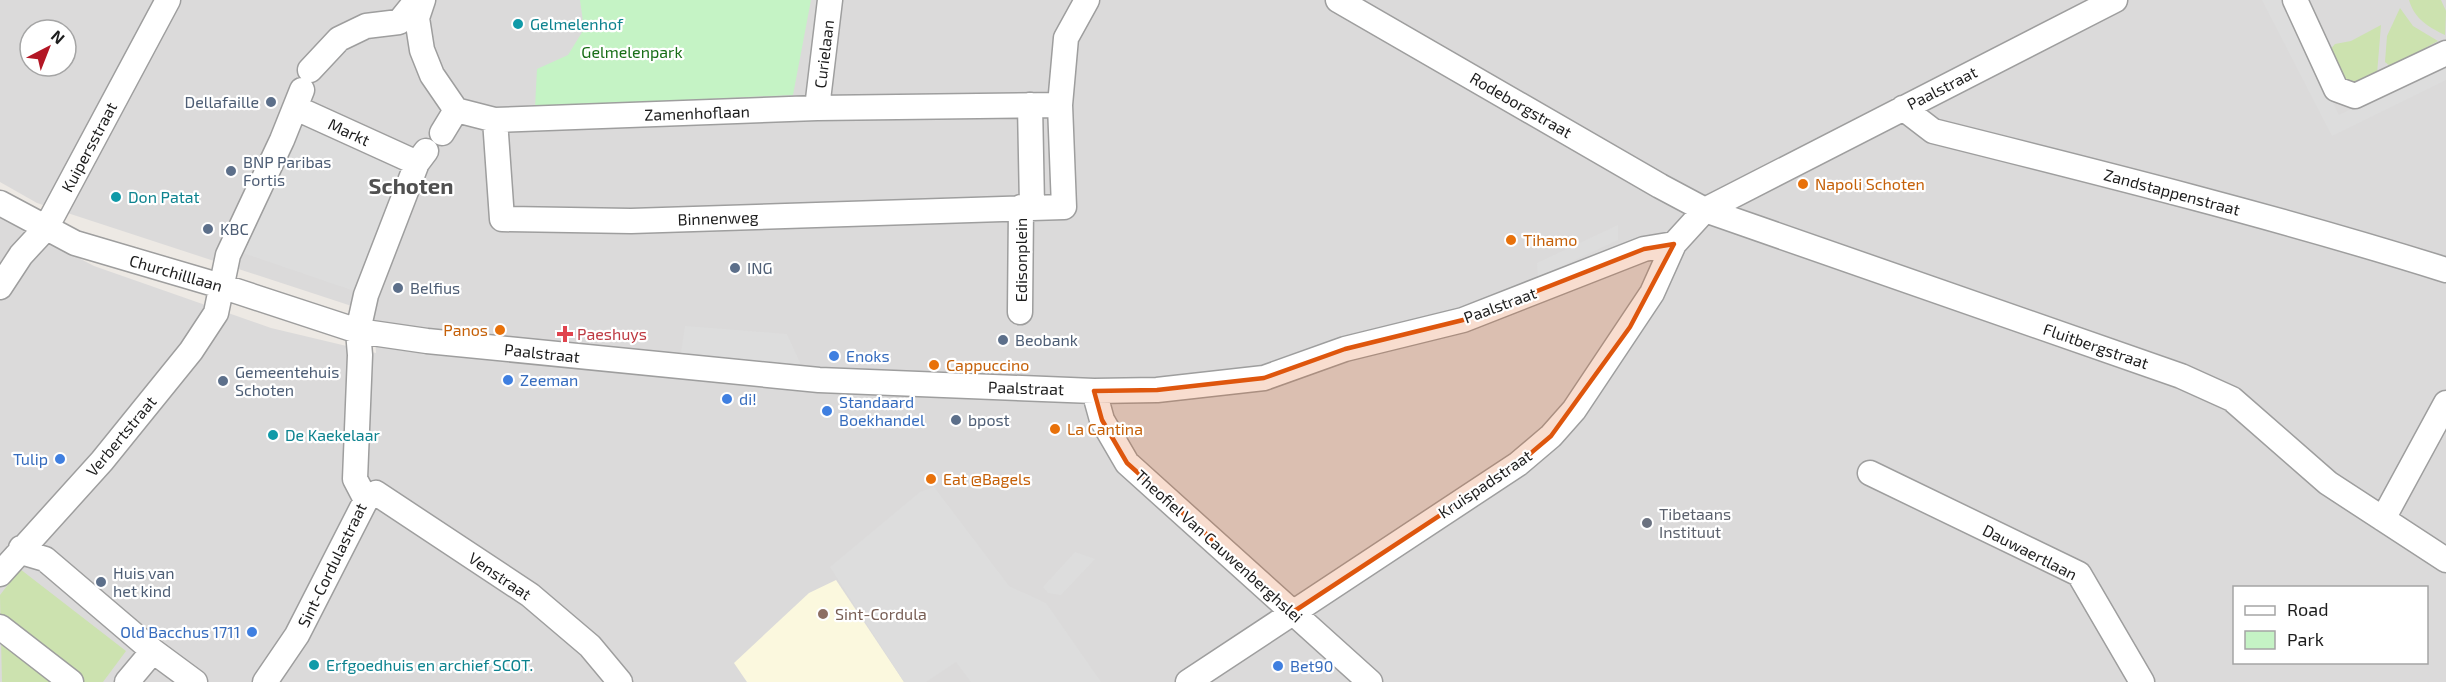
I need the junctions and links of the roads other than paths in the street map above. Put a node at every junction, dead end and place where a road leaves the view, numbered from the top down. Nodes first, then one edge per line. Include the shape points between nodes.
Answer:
1 (168, 0) edge
2 (422, 0) edge
3 (830, 0) edge
4 (1087, 0) edge
5 (1338, 0) edge
6 (2115, 0) edge
7 (2295, 0) edge
8 (2446, 53) edge
9 (303, 89) junction
10 (1030, 105) junction
11 (1060, 105) junction
12 (817, 108) junction
13 (1903, 108) junction
14 (456, 110) junction
15 (495, 120) junction
16 (442, 133) dead end
17 (0, 203) edge
18 (1027, 207) junction
19 (1705, 210) junction
20 (46, 228) junction
21 (1674, 244) junction
22 (2446, 270) edge
23 (221, 286) junction
24 (0, 287) edge
25 (1020, 312) dead end
26 (358, 331) junction
27 (1094, 391) junction
28 (2446, 403) edge
29 (1870, 474) dead end
30 (366, 500) junction
31 (2383, 519) junction
32 (21, 548) junction
33 (2446, 560) edge
34 (0, 574) edge
35 (1293, 612) junction
36 (0, 627) edge
37 (153, 651) junction
38 (189, 680) edge
39 (71, 682) edge
40 (127, 682) edge
41 (265, 682) edge
42 (620, 682) edge
43 (1188, 682) edge
44 (1370, 682) edge
45 (2142, 682) edge

1 - 20 street, Kuipersstraat
2 - 9 street via 399,22 366,26 339,39
2 - 14 street via 417,18 422,50 432,75
3 - 12 street, Curielaan
4 - 11 street via 1066,38
5 - 19 street, Rodeborgstraat
6 - 13 street, Paalstraat
7 - 8 street via 2336,89 2355,96
9 - 23 street via 228,255
9 - 26 street, Markt via 422,157 366,295
10 - 11 street, Zamenhoflaan
10 - 12 street, Zamenhoflaan
10 - 18 street, Edisonplein
11 - 18 street, Edisonplein via 1064,207
12 - 15 street, Zamenhoflaan
13 - 19 street, Paalstraat
13 - 22 street, Zandstappenstraat via 1933,131 2348,239
14 - 15 street, Zamenhoflaan
14 - 16 street
15 - 18 street, Binnenweg via 502,219 631,221
17 - 20 street, Churchilllaan
18 - 25 street, Edisonplein
19 - 21 street, Kruispadstraat
19 - 31 street, Fluitbergstraat via 2181,376 2232,399 2328,483
20 - 23 street, Churchilllaan via 75,243
20 - 24 street, Kuipersstraat via 21,255
21 - 27 street, Paalstraat via 1644,249 1463,320 1345,349 1264,378 1157,390
21 - 35 street, Kruispadstraat via 1652,293 1574,410 1551,436 1518,464
23 - 26 street, Churchilllaan
23 - 32 street, Verbertstraat via 216,313 191,351 102,461
26 - 27 street, Paalstraat via 451,344 819,380
26 - 30 street, Sint-Cordulastraat via 356,479
27 - 35 street, Theofiel Van Cauwenberghslei via 1102,420 1127,463
28 - 31 street
29 - 45 street, Dauwaertlaan via 2079,574
30 - 41 street, Sint-Cordulastraat via 297,635
30 - 42 street, Venstraat via 376,493 530,596 590,646
31 - 33 street, Fluitbergstraat
32 - 34 street, Verbertstraat
32 - 37 street via 45,559
35 - 43 street, Kruispadstraat
35 - 44 street, Theofiel Van Cauwenberghslei
36 - 39 street
37 - 38 street
37 - 40 street

